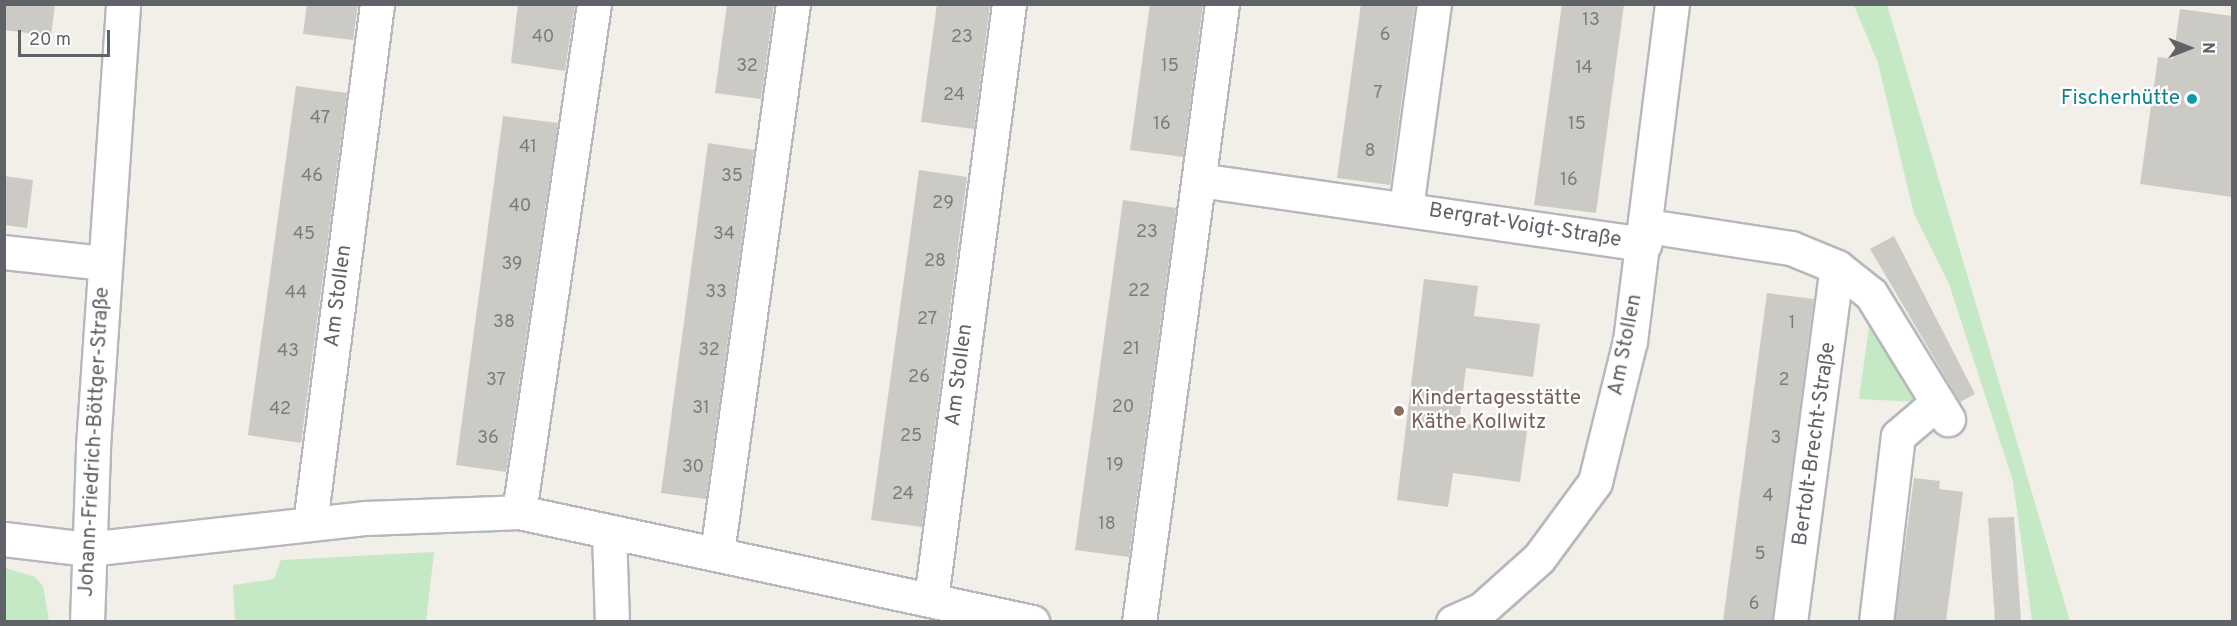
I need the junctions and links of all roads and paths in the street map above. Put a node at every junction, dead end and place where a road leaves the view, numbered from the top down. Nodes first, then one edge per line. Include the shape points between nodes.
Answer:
1 (123, 4) edge
2 (377, 4) edge
3 (594, 4) edge
4 (793, 4) edge
5 (1009, 4) edge
6 (1222, 4) edge
7 (1434, 4) edge
8 (1672, 4) edge
9 (1199, 180) junction
10 (1406, 208) junction
11 (1646, 235) junction
12 (4, 252) edge
13 (104, 263) junction
14 (1837, 267) junction
15 (519, 512) junction
16 (310, 523) junction
17 (609, 532) junction
18 (4, 539) edge
19 (88, 549) junction
20 (717, 554) junction
21 (931, 599) junction
22 (1475, 617) edge
23 (87, 621) edge
24 (612, 621) edge
25 (1032, 621) edge
26 (1139, 621) edge
27 (1790, 621) edge
28 (1876, 621) edge

1 - 13 street, Johann-Friedrich-Böttger-Straße
2 - 16 street, Am Stollen
3 - 15 street
4 - 20 street
5 - 21 street, Am Stollen
6 - 9 street
7 - 10 street, Bergrat-Voigt-Straße
8 - 11 street, Am Stollen
9 - 10 street, Bergrat-Voigt-Straße
9 - 26 street
10 - 11 street, Bergrat-Voigt-Straße
11 - 14 street via 1791,248
11 - 22 street, Am Stollen via 1630,341 1595,482 1539,558
12 - 13 street, Johann-Friedrich-Böttger-Straße
13 - 19 street, Johann-Friedrich-Böttger-Straße
14 - 27 street, Bertolt-Brecht-Straße
14 - 28 street via 1871,294 1943,411 1898,436
15 - 16 street
15 - 17 street
16 - 19 street
17 - 20 street
17 - 24 street
18 - 19 street
19 - 23 street, Johann-Friedrich-Böttger-Straße
20 - 21 street
21 - 25 street

